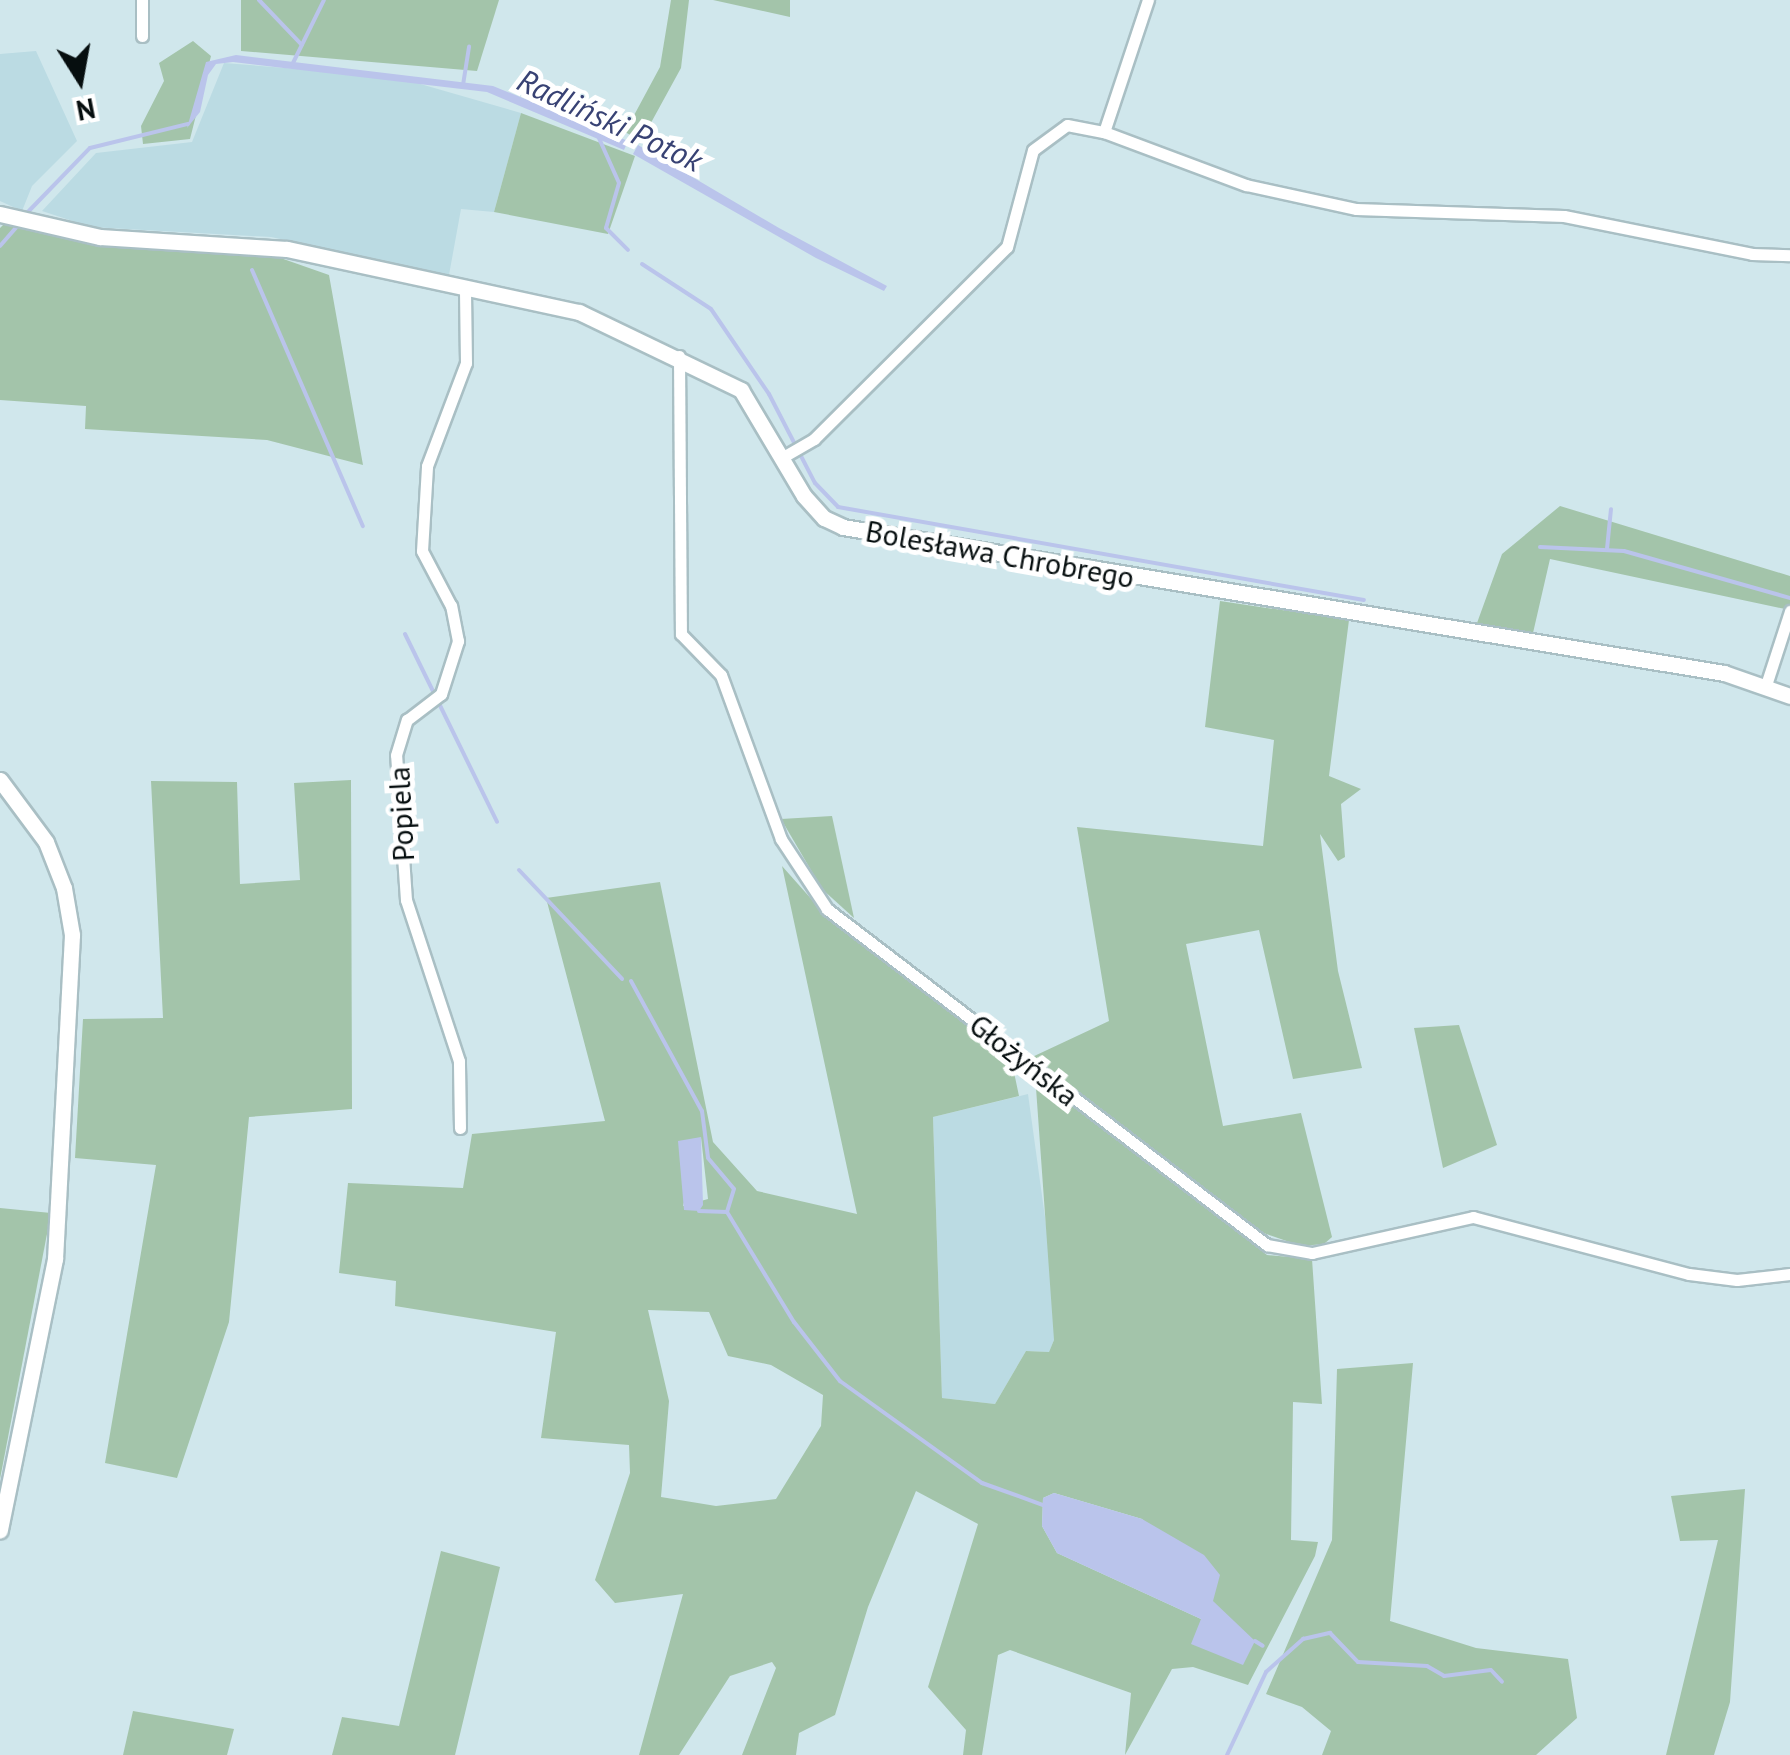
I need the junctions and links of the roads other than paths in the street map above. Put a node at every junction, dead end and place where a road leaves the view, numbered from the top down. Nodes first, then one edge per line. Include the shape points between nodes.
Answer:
1 (142, 0) edge
2 (1148, 0) edge
3 (142, 36) dead end
4 (1104, 132) junction
5 (4, 215) edge
6 (1790, 255) edge
7 (465, 287) junction
8 (679, 356) junction
9 (793, 451) junction
10 (1789, 613) edge
11 (1766, 685) junction
12 (1790, 696) edge
13 (0, 780) edge
14 (460, 1128) dead end
15 (1790, 1274) edge
16 (0, 1530) edge

1 - 3 street
2 - 4 street
4 - 6 street via 1246,185 1356,209 1564,216 1752,254
4 - 9 street via 1067,125 1033,150 1008,247
5 - 7 street, Bolesława Chrobrego via 100,237 288,249
7 - 8 street, Bolesława Chrobrego via 579,312
7 - 14 street, Popiela via 466,363 427,466 422,550 456,624 454,656 436,698 407,720 396,756 406,900 459,1061
8 - 9 street, Bolesława Chrobrego via 741,390
8 - 15 street, Głożyńska via 681,634 721,675 781,839 827,909 1267,1246 1312,1253 1474,1217 1689,1274 1737,1280
9 - 11 street, Bolesława Chrobrego via 824,518 875,536
10 - 11 street
11 - 12 street, Bolesława Chrobrego
13 - 16 street via 56,862 69,910 72,970 55,1258

